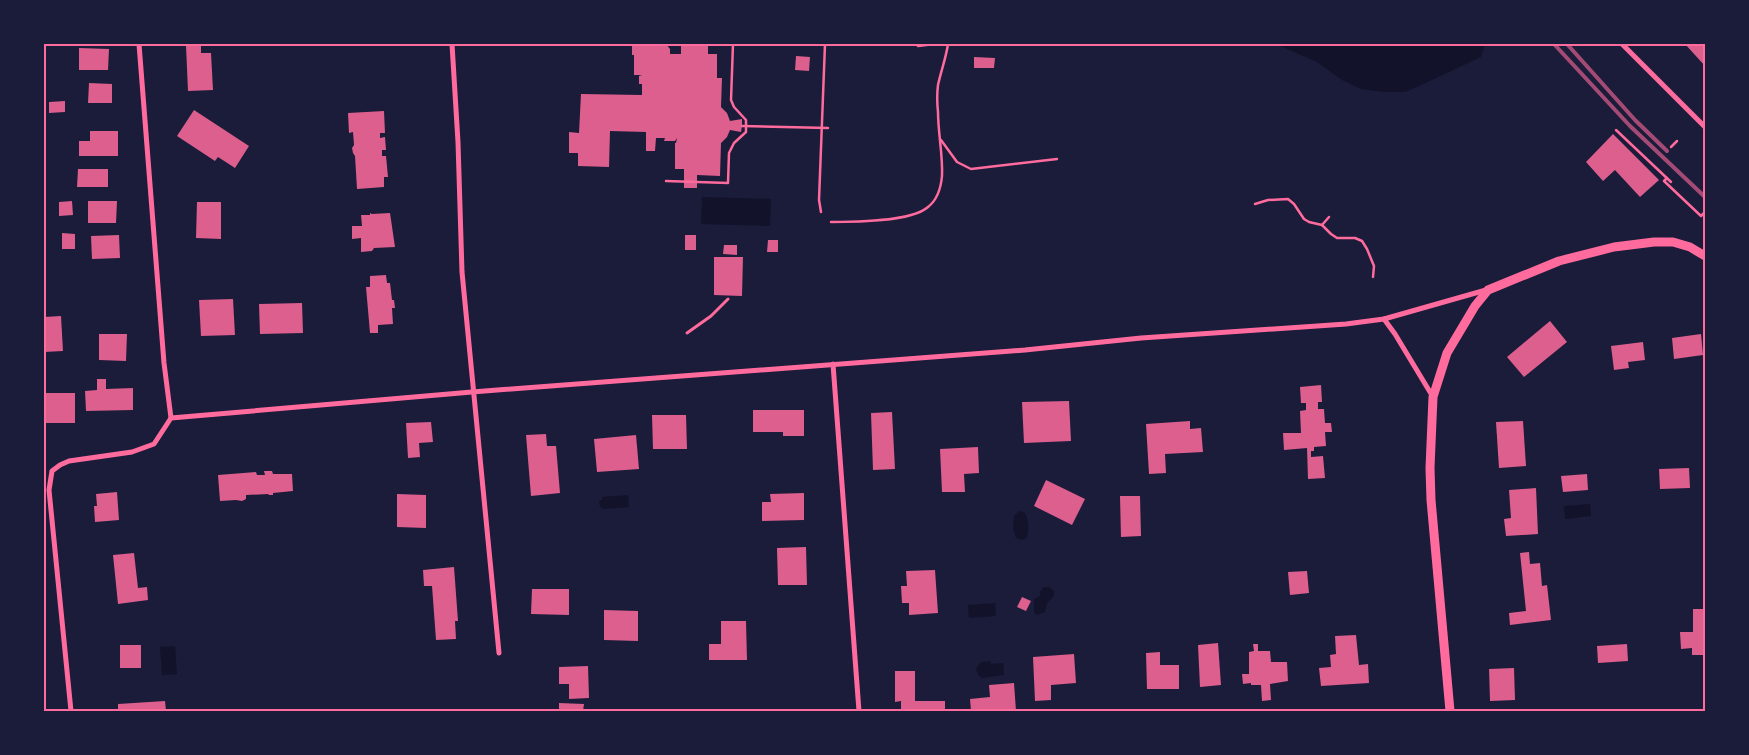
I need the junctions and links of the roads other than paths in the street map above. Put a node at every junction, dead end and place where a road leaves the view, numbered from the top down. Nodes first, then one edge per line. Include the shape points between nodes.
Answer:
1 (139, 44) edge
2 (452, 44) edge
3 (1622, 44) edge
4 (1705, 127) edge
5 (1705, 256) edge
6 (1488, 290) junction
7 (728, 299) dead end
8 (1384, 319) junction
9 (687, 333) dead end
10 (833, 364) junction
11 (472, 392) junction
12 (1433, 397) junction
13 (170, 418) junction
14 (499, 653) dead end
15 (71, 711) edge
16 (859, 711) edge
17 (1450, 711) edge

1 - 13 street
2 - 11 street via 462,272
3 - 4 street
5 - 6 street via 1674,242 1614,247 1559,262
6 - 8 street
6 - 12 street via 1470,313 1448,353
7 - 9 lane
8 - 10 street
8 - 12 street
10 - 11 street
10 - 16 street
11 - 13 street
11 - 14 street
12 - 17 street via 1431,500
13 - 15 street via 154,444 132,452 69,461 52,472 50,490

